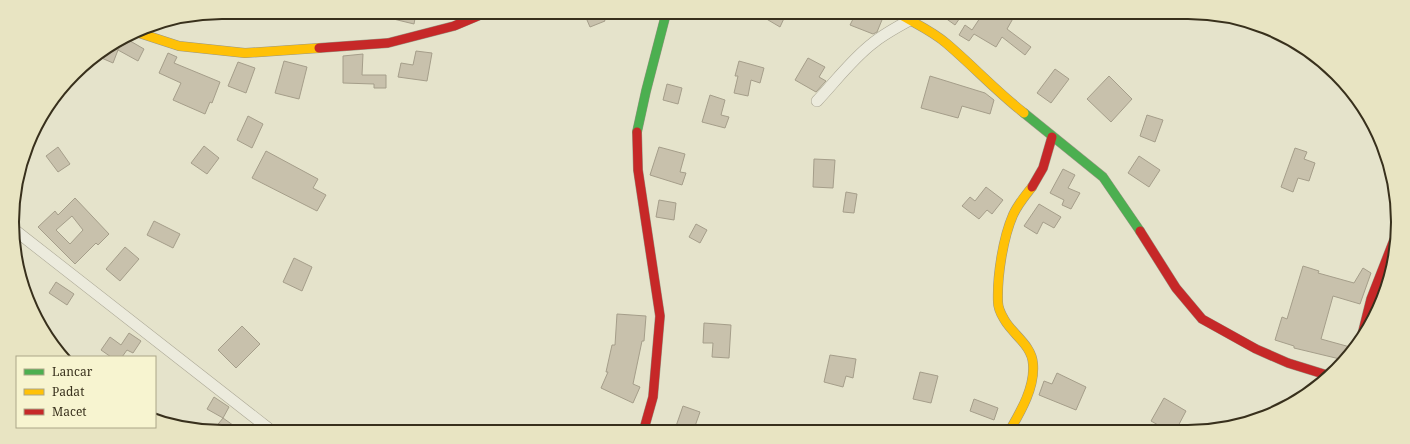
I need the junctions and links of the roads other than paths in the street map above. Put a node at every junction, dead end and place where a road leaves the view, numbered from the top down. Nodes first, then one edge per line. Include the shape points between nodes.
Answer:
1 (471, 19) edge
2 (665, 19) edge
3 (903, 19) edge
4 (908, 19) edge
5 (143, 35) edge
6 (817, 101) dead end
7 (1052, 137) junction
8 (19, 233) edge
9 (1388, 256) edge
10 (1366, 321) edge
11 (1323, 374) edge
12 (264, 425) edge
13 (645, 425) edge
14 (1013, 425) edge

1 - 5 street via 454,26 388,43 245,53 179,46
2 - 13 street via 638,132 638,170 660,316 653,397
3 - 6 street via 872,43
4 - 7 street via 944,42
7 - 11 street via 1103,177 1176,288 1202,320 1288,363
7 - 14 street via 1041,173 1017,207 1010,223 1002,259 998,303 1003,318 1032,356 1033,369 1032,382
8 - 12 street
9 - 10 street

